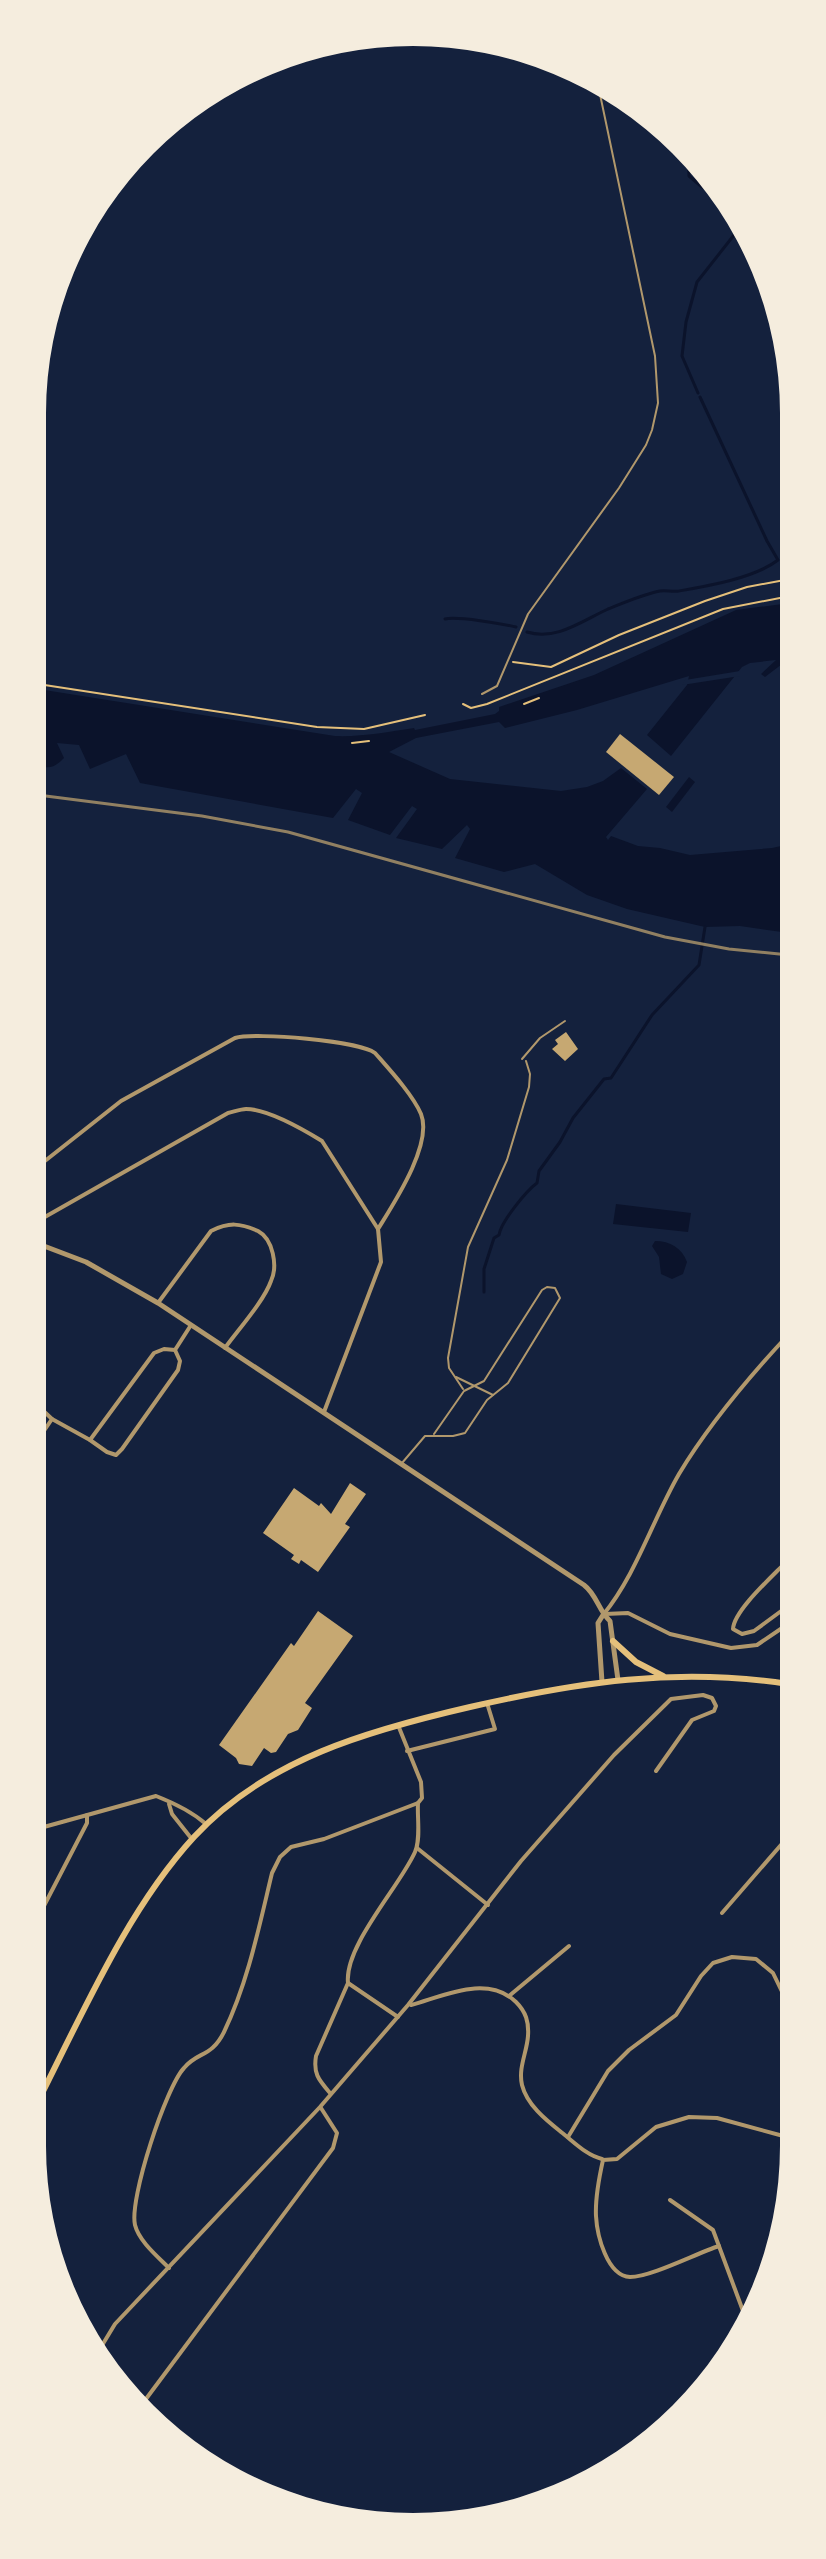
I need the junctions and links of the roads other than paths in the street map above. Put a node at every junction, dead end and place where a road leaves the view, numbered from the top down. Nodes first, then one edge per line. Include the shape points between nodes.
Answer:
1 (601, 98) edge
2 (482, 694) dead end
3 (565, 1021) dead end
4 (46, 1160) edge
5 (46, 1216) edge
6 (378, 1229) junction
7 (46, 1247) edge
8 (158, 1303) junction
9 (191, 1325) junction
10 (780, 1344) edge
11 (225, 1348) junction
12 (175, 1350) junction
13 (455, 1376) junction
14 (477, 1387) junction
15 (464, 1391) junction
16 (493, 1395) junction
17 (324, 1412) junction
18 (46, 1413) edge
19 (52, 1419) junction
20 (46, 1428) edge
21 (434, 1434) junction
22 (90, 1440) junction
23 (401, 1464) junction
24 (780, 1569) edge
25 (780, 1612) edge
26 (603, 1615) junction
27 (780, 1629) edge
28 (613, 1641) junction
29 (663, 1676) junction
30 (618, 1680) junction
31 (602, 1682) junction
32 (780, 1683) edge
33 (487, 1703) junction
34 (398, 1725) junction
35 (407, 1751) junction
36 (656, 1771) dead end
37 (418, 1803) junction
38 (169, 1804) junction
39 (87, 1814) junction
40 (206, 1824) junction
41 (46, 1826) edge
42 (192, 1839) junction
43 (780, 1846) edge
44 (417, 1848) junction
45 (46, 1902) edge
46 (488, 1905) junction
47 (722, 1913) dead end
48 (569, 1946) dead end
49 (348, 1983) junction
50 (780, 1988) edge
51 (509, 1996) junction
52 (408, 2005) junction
53 (398, 2017) junction
54 (46, 2086) edge
55 (331, 2094) junction
56 (320, 2107) junction
57 (780, 2135) edge
58 (568, 2137) junction
59 (603, 2160) junction
60 (670, 2200) dead end
61 (719, 2246) junction
62 (169, 2268) junction
63 (742, 2308) edge
64 (103, 2343) edge
65 (146, 2399) edge

1 - 2 lane via 655,356 656,416 639,457 528,614 497,686
3 - 13 lane via 540,1038 524,1060 529,1087 507,1160 468,1247 448,1358
4 - 6 street via 121,1101 235,1038 353,1044 375,1053 423,1120 421,1147
5 - 6 street via 206,1124 245,1109 322,1141
6 - 17 street via 381,1262
7 - 8 street via 86,1262
8 - 9 street
8 - 11 street via 211,1231 240,1223 262,1234 273,1250 272,1280
9 - 11 street
9 - 12 street
10 - 26 street via 680,1473 618,1597
11 - 17 street
12 - 22 street via 154,1353
12 - 22 street via 178,1370 116,1455
13 - 14 lane
13 - 15 lane
14 - 15 lane
14 - 16 lane
14 - 16 lane via 542,1290 555,1288 560,1298 508,1383
15 - 21 lane
16 - 21 lane via 465,1433
17 - 23 street
18 - 19 street
19 - 20 street
19 - 22 street
21 - 23 lane via 425,1436
23 - 26 street via 584,1585
24 - 25 street via 733,1629 742,1634 754,1631
26 - 27 street via 628,1613 670,1634 731,1648 757,1645
26 - 28 street via 610,1621
26 - 31 street via 598,1623
28 - 29 main road via 636,1662
28 - 30 street
29 - 30 main road
29 - 32 main road
30 - 31 main road
31 - 33 main road
33 - 34 main road
33 - 35 street via 495,1729
34 - 35 street
34 - 40 main road via 294,1763 242,1794
35 - 37 street via 421,1782
36 - 46 street via 692,1720 714,1711 712,1698 675,1697 655,1712 569,1803
37 - 44 street
37 - 62 street via 291,1847 280,1857 240,1997 212,2051 179,2074 153,2133 134,2221
38 - 39 street via 156,1796
38 - 40 street via 180,1805
38 - 42 street
39 - 41 street
39 - 45 street
40 - 42 main road
42 - 54 main road via 123,1939
43 - 47 street
44 - 46 street
44 - 49 street via 360,1942
46 - 52 street
48 - 51 street
49 - 53 street
49 - 55 street via 314,2069
50 - 58 street via 756,1959 732,1957 713,1963 676,2015 608,2071
51 - 52 street via 489,1987 472,1988
51 - 58 street via 525,2011 528,2024 521,2077 526,2095
52 - 53 street
53 - 55 street
55 - 56 street
56 - 62 street
56 - 65 street via 337,2133 333,2148
57 - 59 street via 717,2118 689,2117 650,2131 617,2159
58 - 59 street
59 - 61 street via 597,2225 616,2272 644,2275
60 - 61 street via 710,2227
61 - 63 street
62 - 64 street

